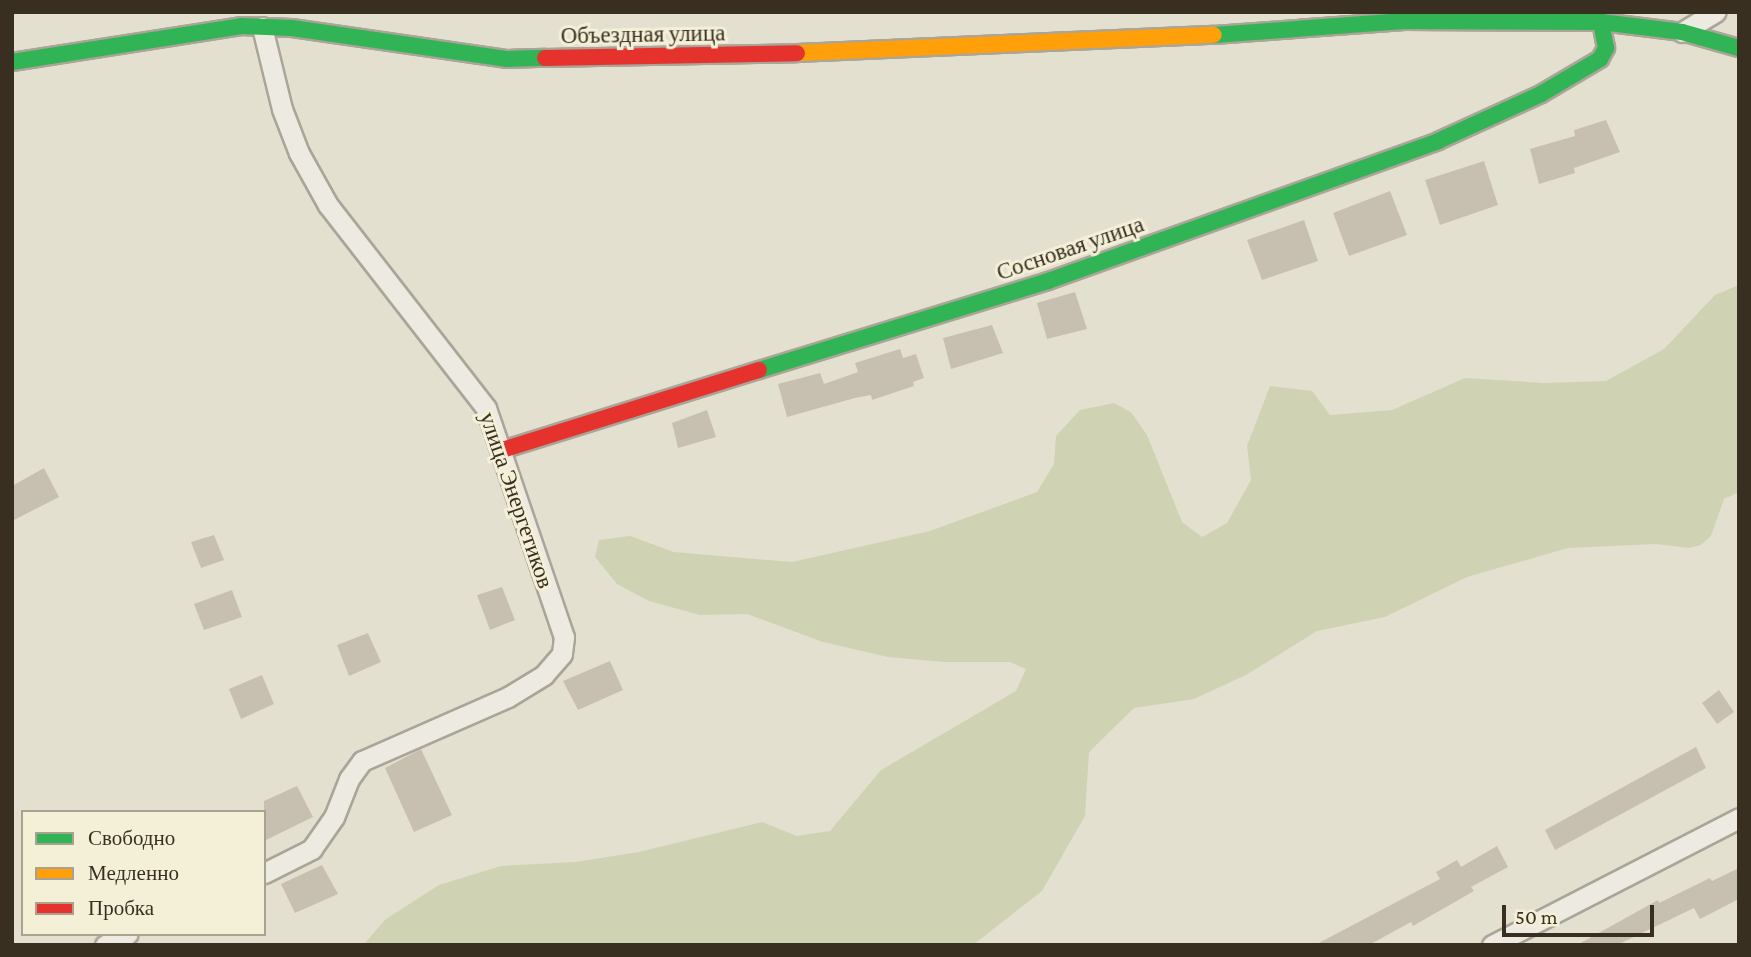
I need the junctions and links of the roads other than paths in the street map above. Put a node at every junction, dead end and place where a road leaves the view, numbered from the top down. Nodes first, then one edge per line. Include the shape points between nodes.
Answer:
1 (1715, 12) edge
2 (1601, 22) junction
3 (261, 26) junction
4 (1682, 32) junction
5 (1739, 48) edge
6 (12, 62) edge
7 (502, 450) junction
8 (1739, 818) edge
9 (266, 872) edge
10 (124, 936) edge
11 (105, 945) edge
12 (1492, 945) edge

1 - 4 street
2 - 3 main road, Объездная улица via 1404,20 1183,37 710,56 508,59
2 - 4 main road, Объездная улица
2 - 7 main road, Сосновая улица via 1606,48 1600,59 1541,94 1438,141 1048,281
3 - 6 main road, Объездная улица
3 - 7 street, улица Энергетиков via 282,109 299,153 328,205 486,408
4 - 5 main road, Объездная улица
7 - 9 street, улица Энергетиков via 564,637 562,654 544,675 508,697 362,761 312,849
8 - 12 street
10 - 11 street

